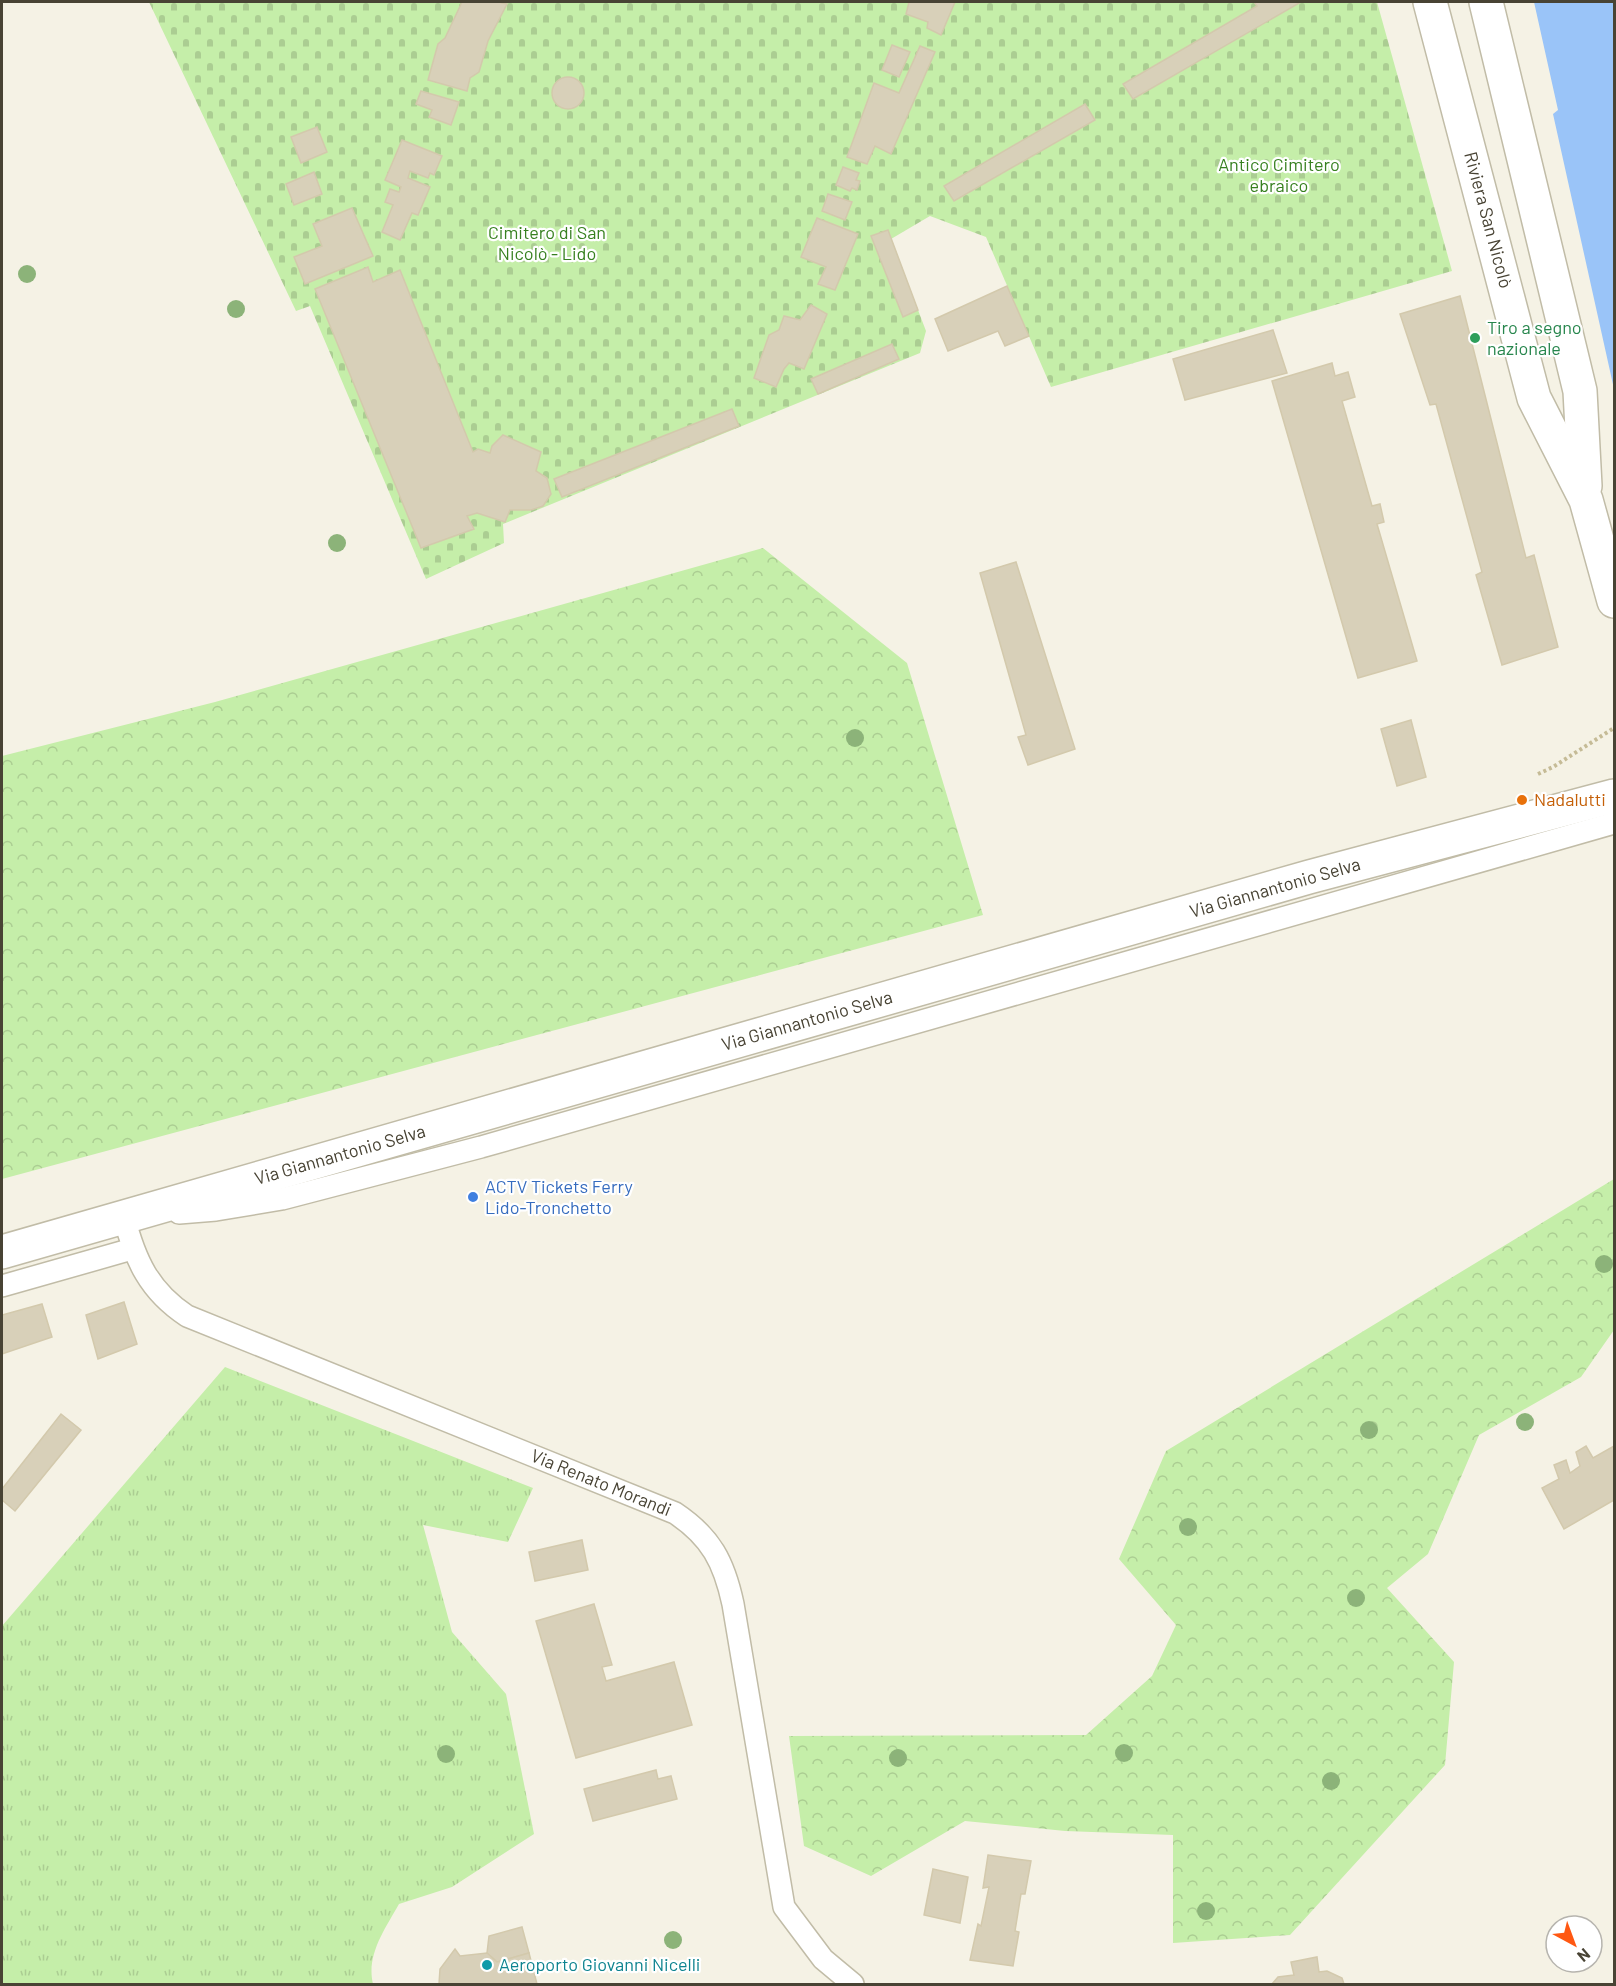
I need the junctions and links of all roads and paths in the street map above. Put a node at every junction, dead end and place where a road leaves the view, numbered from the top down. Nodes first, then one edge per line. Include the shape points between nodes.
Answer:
1 (1430, 2) edge
2 (1486, 2) edge
3 (1586, 500) junction
4 (1614, 601) edge
5 (1614, 796) edge
6 (1614, 823) edge
7 (124, 1217) junction
8 (132, 1249) junction
9 (2, 1252) edge
10 (2, 1286) edge
11 (853, 1984) edge

1 - 3 street, Riviera San Nicolò via 1534,398
2 - 3 street, Riviera San Nicolò via 1580,391
3 - 4 street, Riviera San Nicolò
5 - 7 street, Via Giannantonio Selva via 1310,877
6 - 7 lane via 481,1147 282,1199 216,1210
7 - 8 lane, Via Renato Morandi
7 - 9 street, Via Giannantonio Selva
8 - 10 lane
8 - 11 lane, Via Renato Morandi via 154,1287 168,1304 187,1316 675,1512 693,1524 707,1539 728,1580 784,1907 824,1959

